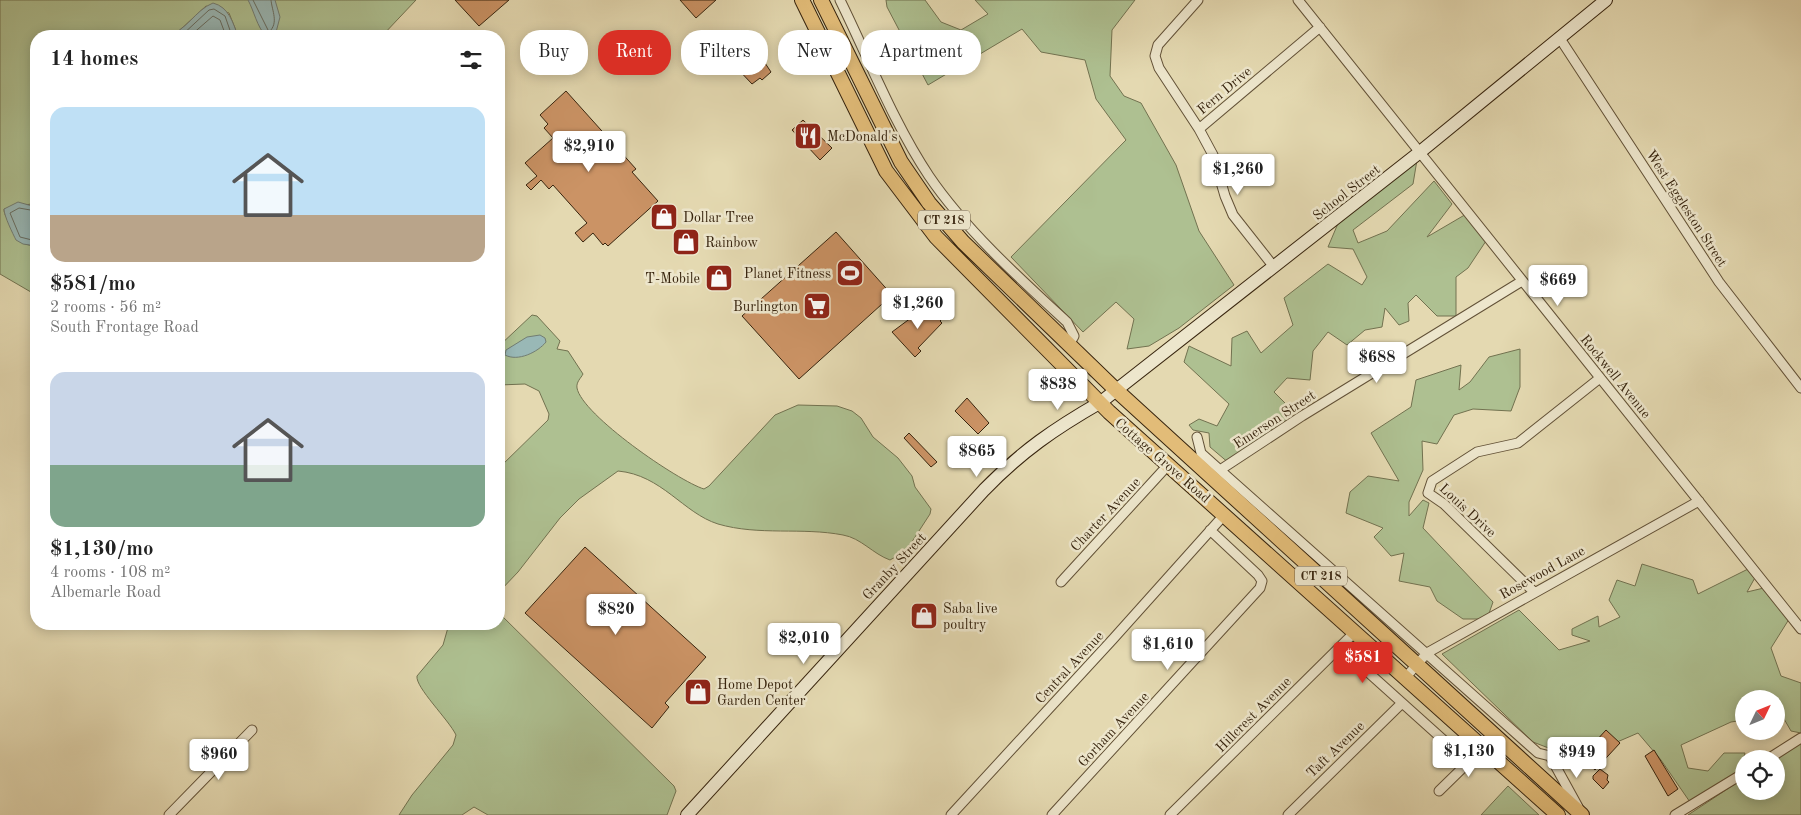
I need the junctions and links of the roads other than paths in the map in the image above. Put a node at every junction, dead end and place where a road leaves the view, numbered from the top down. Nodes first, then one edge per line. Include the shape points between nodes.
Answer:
1 (802, 0) edge
2 (821, 0) edge
3 (840, 0) edge
4 (1198, 0) edge
5 (1298, 0) edge
6 (1606, 0) edge
7 (1320, 27) junction
8 (1559, 37) junction
9 (861, 43) edge
10 (877, 75) joint
11 (861, 82) junction
12 (1199, 129) junction
13 (1420, 152) junction
14 (901, 162) junction
15 (886, 171) junction
16 (1004, 260) junction
17 (1274, 267) junction
18 (993, 272) junction
19 (1522, 281) junction
20 (1069, 344) junction
21 (1600, 378) junction
22 (1801, 388) edge
23 (1116, 390) junction
24 (1101, 402) junction
25 (1197, 437) dead end
26 (1169, 464) junction
27 (1220, 470) junction
28 (1698, 501) junction
29 (1225, 514) junction
30 (1210, 530) junction
31 (1060, 582) dead end
32 (1534, 592) junction
33 (1801, 629) edge
34 (1355, 632) junction
35 (1340, 647) junction
36 (1427, 653) junction
37 (1418, 664) junction
38 (1406, 677) junction
39 (1402, 703) junction
40 (252, 730) dead end
41 (1801, 738) edge
42 (1484, 747) junction
43 (1782, 750) edge
44 (1468, 762) junction
45 (1735, 778) edge
46 (1439, 791) dead end
47 (169, 815) edge
48 (687, 815) edge
49 (951, 815) edge
50 (1052, 815) edge
51 (1170, 815) edge
52 (1288, 815) edge
53 (1558, 815) edge
54 (1581, 815) edge
55 (1675, 815) edge

1 - 15 main road, Cottage Grove Road / CT 218
2 - 11 main road, Cottage Grove Road / CT 218
3 - 9 street
4 - 12 street via 1158,45 1156,56 1158,68
5 - 7 street, Rockwell Avenue
6 - 8 main road, School Street
7 - 12 street, Fern Drive
7 - 13 street, Rockwell Avenue
8 - 13 main road, School Street
8 - 22 street, West Eggleston Street via 1720,282
10 - 11 street
10 - 16 street via 909,142 931,178 957,211
11 - 14 main road, Cottage Grove Road / CT 218
12 - 17 street, Fern Drive via 1213,155 1234,215
13 - 17 main road, School Street
13 - 19 street, Rockwell Avenue
14 - 15 main road
14 - 18 main road, Cottage Grove Road / CT 218 via 940,216
15 - 24 main road, Cottage Grove Road / CT 218 via 936,237
16 - 18 street
16 - 20 street via 1067,322 1074,336
17 - 23 main road, School Street
18 - 20 main road, Cottage Grove Road / CT 218
19 - 21 street, Rockwell Avenue
19 - 27 street, Emerson Street
20 - 23 main road, Cottage Grove Road / CT 218
21 - 28 street, Rockwell Avenue
21 - 32 street, Louis Drive via 1518,443 1477,452 1432,481 1428,493 1444,504
23 - 24 main road, School Street
23 - 37 main road, Cottage Grove Road / CT 218
24 - 26 main road, Cottage Grove Road / CT 218
24 - 48 main road, Granby Street via 1041,438 1003,470
25 - 27 street, Cottage Grove Road via 1201,452
26 - 29 main road, Cottage Grove Road / CT 218
26 - 31 street, Charter Avenue
27 - 36 street, Cottage Grove Road
28 - 32 street, Rosewood Lane
28 - 33 street, Rockwell Avenue
29 - 30 street, Central Avenue
29 - 34 main road, Cottage Grove Road / CT 218
30 - 49 street, Central Avenue
30 - 50 street, Gorham Avenue via 1258,574 1262,582 1260,588
32 - 36 street, Rosewood Lane
34 - 35 street, Hillcrest Avenue
34 - 38 main road, Cottage Grove Road / CT 218
35 - 39 street
35 - 51 street, Hillcrest Avenue
36 - 37 street, Rosewood Lane
36 - 54 street, Cottage Grove Road via 1538,753 1550,756
37 - 38 street, Rosewood Lane
37 - 54 main road, Cottage Grove Road / CT 218
38 - 42 main road, Cottage Grove Road / CT 218
39 - 44 street
39 - 52 street, Taft Avenue
40 - 47 street
41 - 43 street
42 - 44 street
42 - 53 main road, Cottage Grove Road / CT 218
44 - 46 street
45 - 55 street

